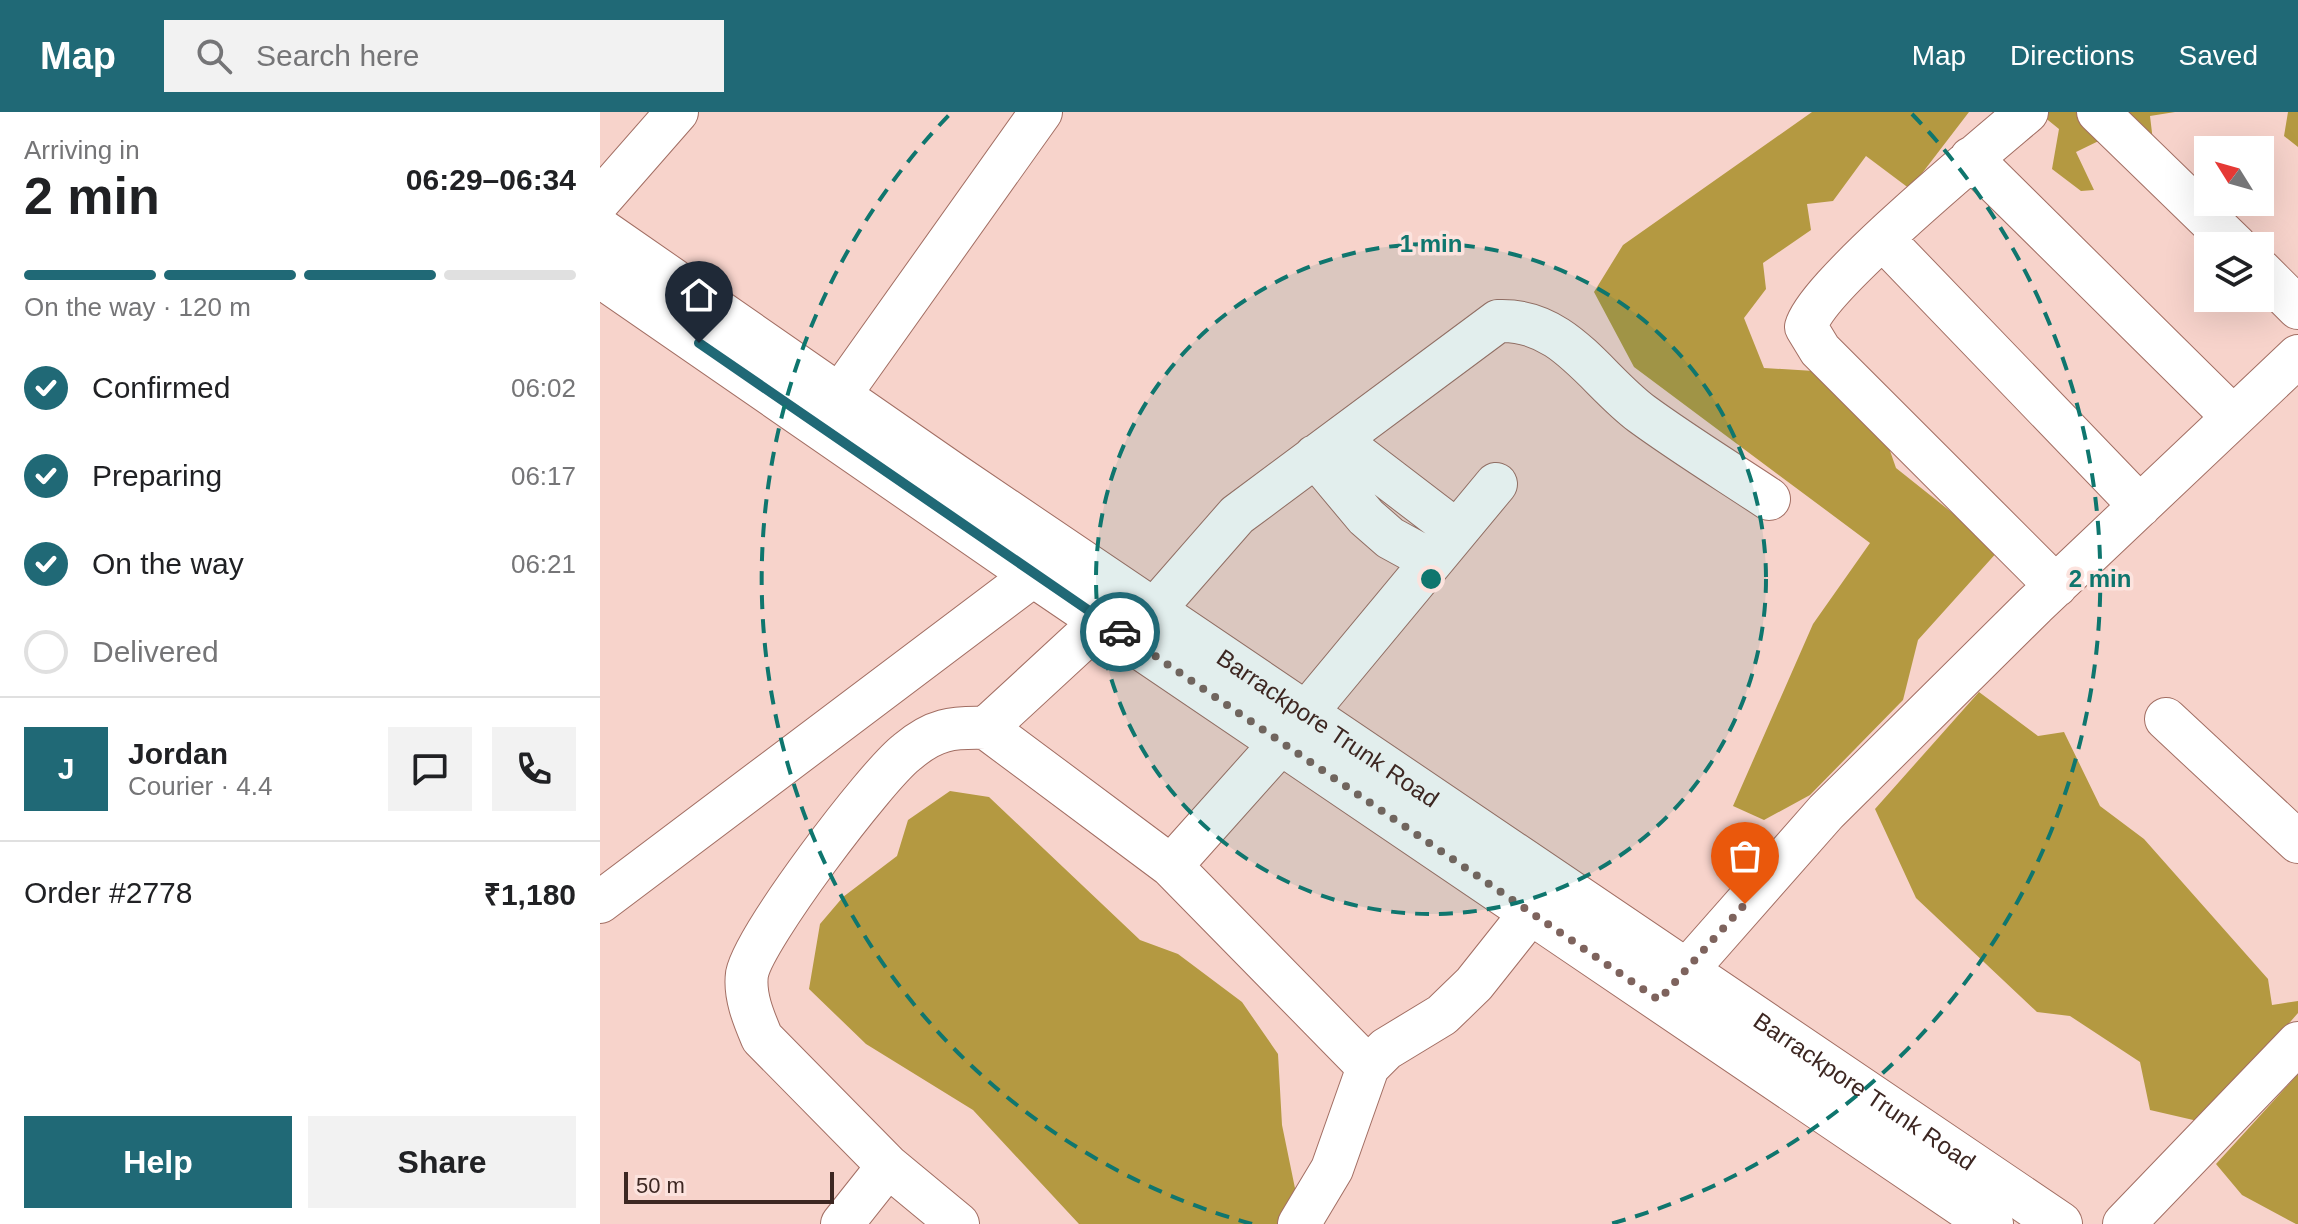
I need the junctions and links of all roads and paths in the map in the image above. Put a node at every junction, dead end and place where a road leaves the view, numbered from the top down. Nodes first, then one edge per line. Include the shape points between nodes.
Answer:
1 (677, 112) edge
2 (1041, 112) edge
3 (2027, 112) edge
4 (2098, 112) edge
5 (1971, 158) junction
6 (608, 178) edge
7 (600, 230) edge
8 (2222, 232) edge
9 (1883, 239) junction
10 (600, 275) edge
11 (2274, 284) edge
12 (2298, 308) edge
13 (2298, 356) edge
14 (839, 396) junction
15 (2233, 417) junction
16 (1327, 448) junction
17 (1496, 484) dead end
18 (1769, 499) dead end
19 (2140, 506) junction
20 (1444, 546) junction
21 (1046, 561) junction
22 (2056, 586) junction
23 (1153, 611) junction
24 (1103, 620) junction
25 (2166, 719) dead end
26 (986, 728) junction
27 (1293, 728) junction
28 (2298, 842) edge
29 (1171, 866) junction
30 (600, 902) edge
31 (1532, 911) junction
32 (1672, 986) junction
33 (2298, 1043) edge
34 (1368, 1067) junction
35 (888, 1166) junction
36 (1305, 1213) edge
37 (842, 1224) edge
38 (958, 1224) edge
39 (1991, 1224) edge
40 (2060, 1224) edge
41 (2124, 1224) edge

1 - 6 street
2 - 14 street
3 - 5 street
4 - 8 street
5 - 9 street
5 - 15 street
7 - 14 main road, Barrackpore Trunk Road
9 - 19 street
9 - 22 street via 1809,314 1810,338
10 - 21 main road, Barrackpore Trunk Road
11 - 12 street
13 - 15 street
14 - 21 main road, Barrackpore Trunk Road
15 - 19 street
16 - 18 street via 1498,321 1519,320 1536,324 1569,346 1643,414
16 - 20 street
16 - 23 street via 1237,515
17 - 20 street
19 - 22 street
20 - 27 street
21 - 23 main road, Barrackpore Trunk Road
21 - 24 main road, Barrackpore Trunk Road
21 - 30 street
22 - 32 street via 1826,812
23 - 27 main road, Barrackpore Trunk Road
24 - 26 street
24 - 27 main road, Barrackpore Trunk Road
25 - 28 street
26 - 29 street
26 - 35 street via 949,727 888,769 760,942 747,974 750,1011 762,1038
27 - 29 street
27 - 31 main road, Barrackpore Trunk Road
27 - 32 main road, Barrackpore Trunk Road
29 - 34 street
31 - 32 main road, Barrackpore Trunk Road
31 - 34 street via 1442,1015 1386,1049
32 - 39 main road, Barrackpore Trunk Road
32 - 40 main road, Barrackpore Trunk Road
33 - 41 street
34 - 36 street via 1332,1169
35 - 37 street
35 - 38 street

